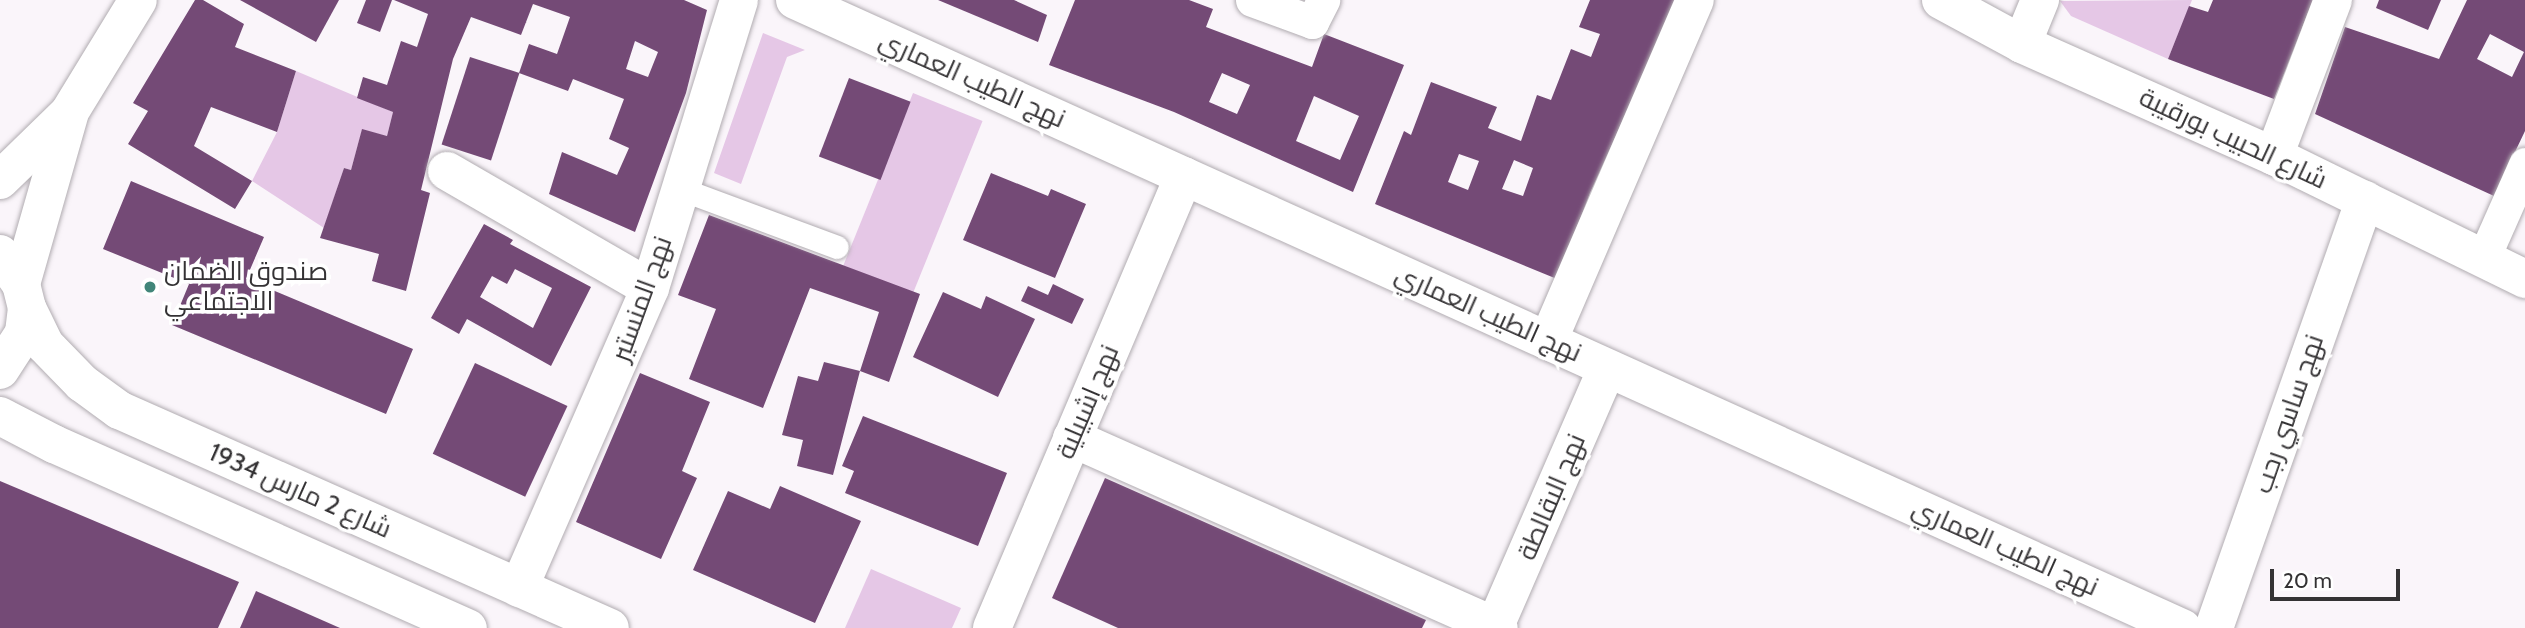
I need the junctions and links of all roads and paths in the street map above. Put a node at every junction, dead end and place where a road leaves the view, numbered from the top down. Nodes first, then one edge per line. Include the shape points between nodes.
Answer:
1 (138, 0) edge
2 (739, 0) edge
3 (795, 0) edge
4 (1252, 0) edge
5 (1323, 0) edge
6 (1695, 0) edge
7 (1941, 0) edge
8 (2040, 0) edge
9 (2333, 0) edge
10 (2022, 44) junction
11 (69, 113) junction
12 (2274, 156) junction
13 (2525, 164) edge
14 (447, 172) dead end
15 (1184, 176) junction
16 (0, 180) edge
17 (681, 189) junction
18 (2365, 200) junction
19 (837, 247) dead end
20 (2483, 258) junction
21 (2525, 279) edge
22 (16, 282) edge
23 (650, 288) junction
24 (1548, 341) junction
25 (1607, 368) junction
26 (0, 370) edge
27 (0, 416) edge
28 (1072, 438) junction
29 (519, 588) junction
30 (450, 624) edge
31 (1497, 627) edge
32 (610, 628) edge
33 (992, 628) edge
34 (2182, 628) edge
35 (2214, 628) edge

1 - 11 street
2 - 17 street, نهج المنستير
3 - 15 street, نهج الطيب العماري
4 - 5 street via 1311,22
6 - 24 street
7 - 10 street, شارع الحبيب بورقيبة
8 - 10 street
9 - 12 street
10 - 12 street, شارع الحبيب بورقيبة
11 - 16 street
11 - 22 street
12 - 18 street, شارع الحبيب بورقيبة
13 - 20 street
14 - 23 street
15 - 24 street, نهج الطيب العماري
15 - 28 street, نهج إشبيلية
17 - 19 lane
17 - 23 street, نهج المنستير
18 - 20 street, شارع الحبيب بورقيبة
18 - 35 street, نهج ساسي رجب
20 - 21 street, شارع الحبيب بورقيبة
22 - 26 street via 24,333
22 - 29 street, شارع 2 مارس 1934 via 45,345 82,383 119,410
23 - 29 street, نهج المنستير
24 - 25 street, نهج الطيب العماري
25 - 31 street, نهج البقالطة
25 - 34 street, نهج الطيب العماري
27 - 30 street
28 - 31 street
28 - 33 street, نهج إشبيلية
29 - 32 street, شارع 2 مارس 1934

